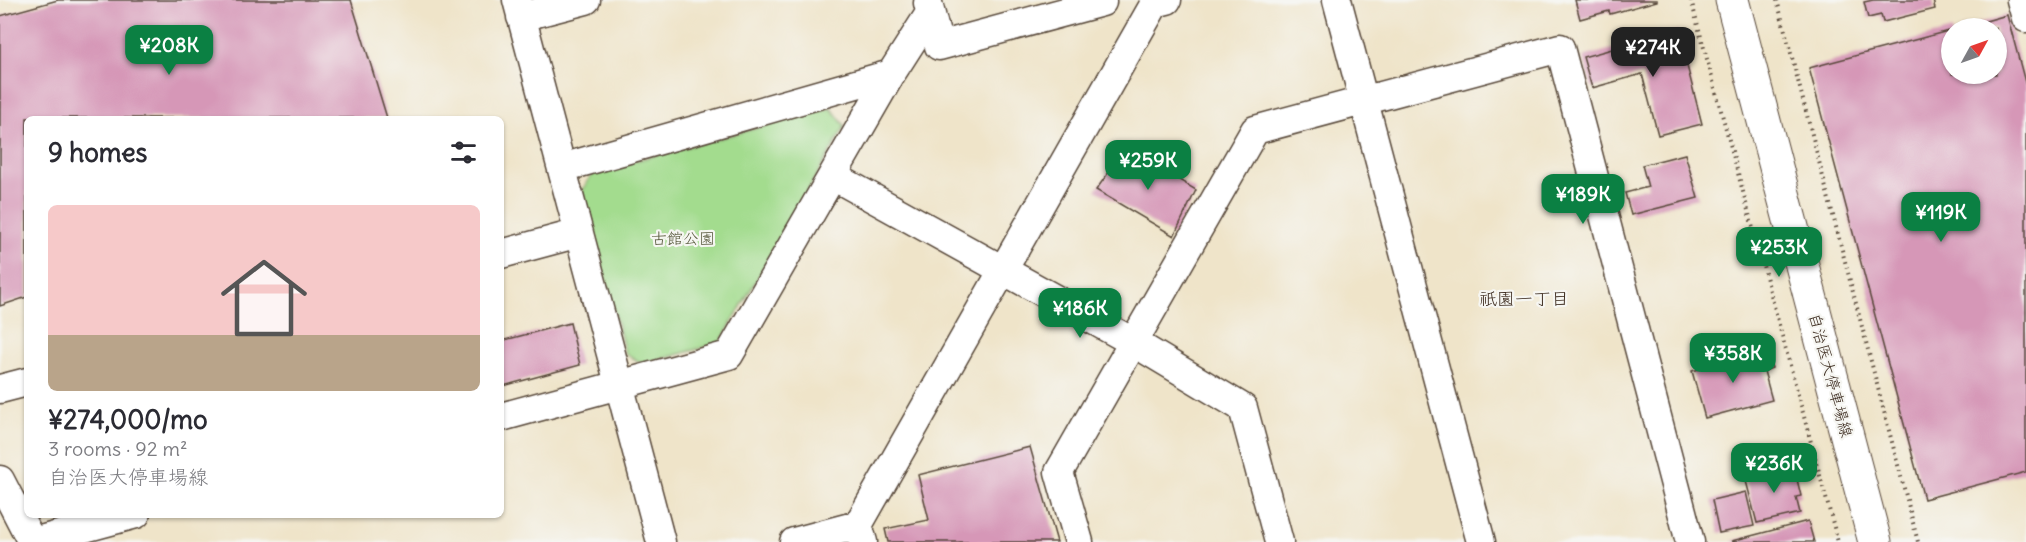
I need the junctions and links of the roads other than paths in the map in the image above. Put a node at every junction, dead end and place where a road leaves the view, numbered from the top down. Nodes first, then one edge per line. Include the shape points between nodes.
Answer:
1 (586, 0) edge
2 (1167, 0) edge
3 (1338, 0) edge
4 (1732, 0) edge
5 (2021, 0) edge
6 (1102, 2) dead end
7 (929, 6) edge
8 (519, 8) edge
9 (2026, 18) edge
10 (891, 74) junction
11 (1364, 101) junction
12 (562, 168) junction
13 (833, 176) junction
14 (579, 233) junction
15 (504, 253) edge
16 (1003, 271) junction
17 (1133, 342) junction
18 (24, 383) edge
19 (620, 386) junction
20 (0, 389) edge
21 (504, 416) edge
22 (0, 480) edge
23 (121, 518) edge
24 (860, 533) edge
25 (33, 542) edge
26 (661, 542) edge
27 (794, 542) edge
28 (1079, 542) edge
29 (1279, 542) edge
30 (1481, 542) edge
31 (1690, 542) edge
32 (1875, 542) edge

1 - 8 street
2 - 16 street via 1155,3
3 - 11 street
4 - 32 main road, 自治医大停車場線
5 - 9 street
6 - 7 street via 939,46
7 - 10 street
8 - 12 street
10 - 12 street
10 - 13 street
11 - 17 street via 1255,130
11 - 30 street
11 - 31 street via 1560,48
12 - 14 street
13 - 16 street
13 - 19 street via 729,355
14 - 15 street
14 - 19 street
16 - 17 street
16 - 24 street
17 - 28 street via 1059,472
17 - 29 street via 1244,408
18 - 20 street
19 - 21 street
19 - 26 street
22 - 25 street
23 - 25 street
24 - 27 street

